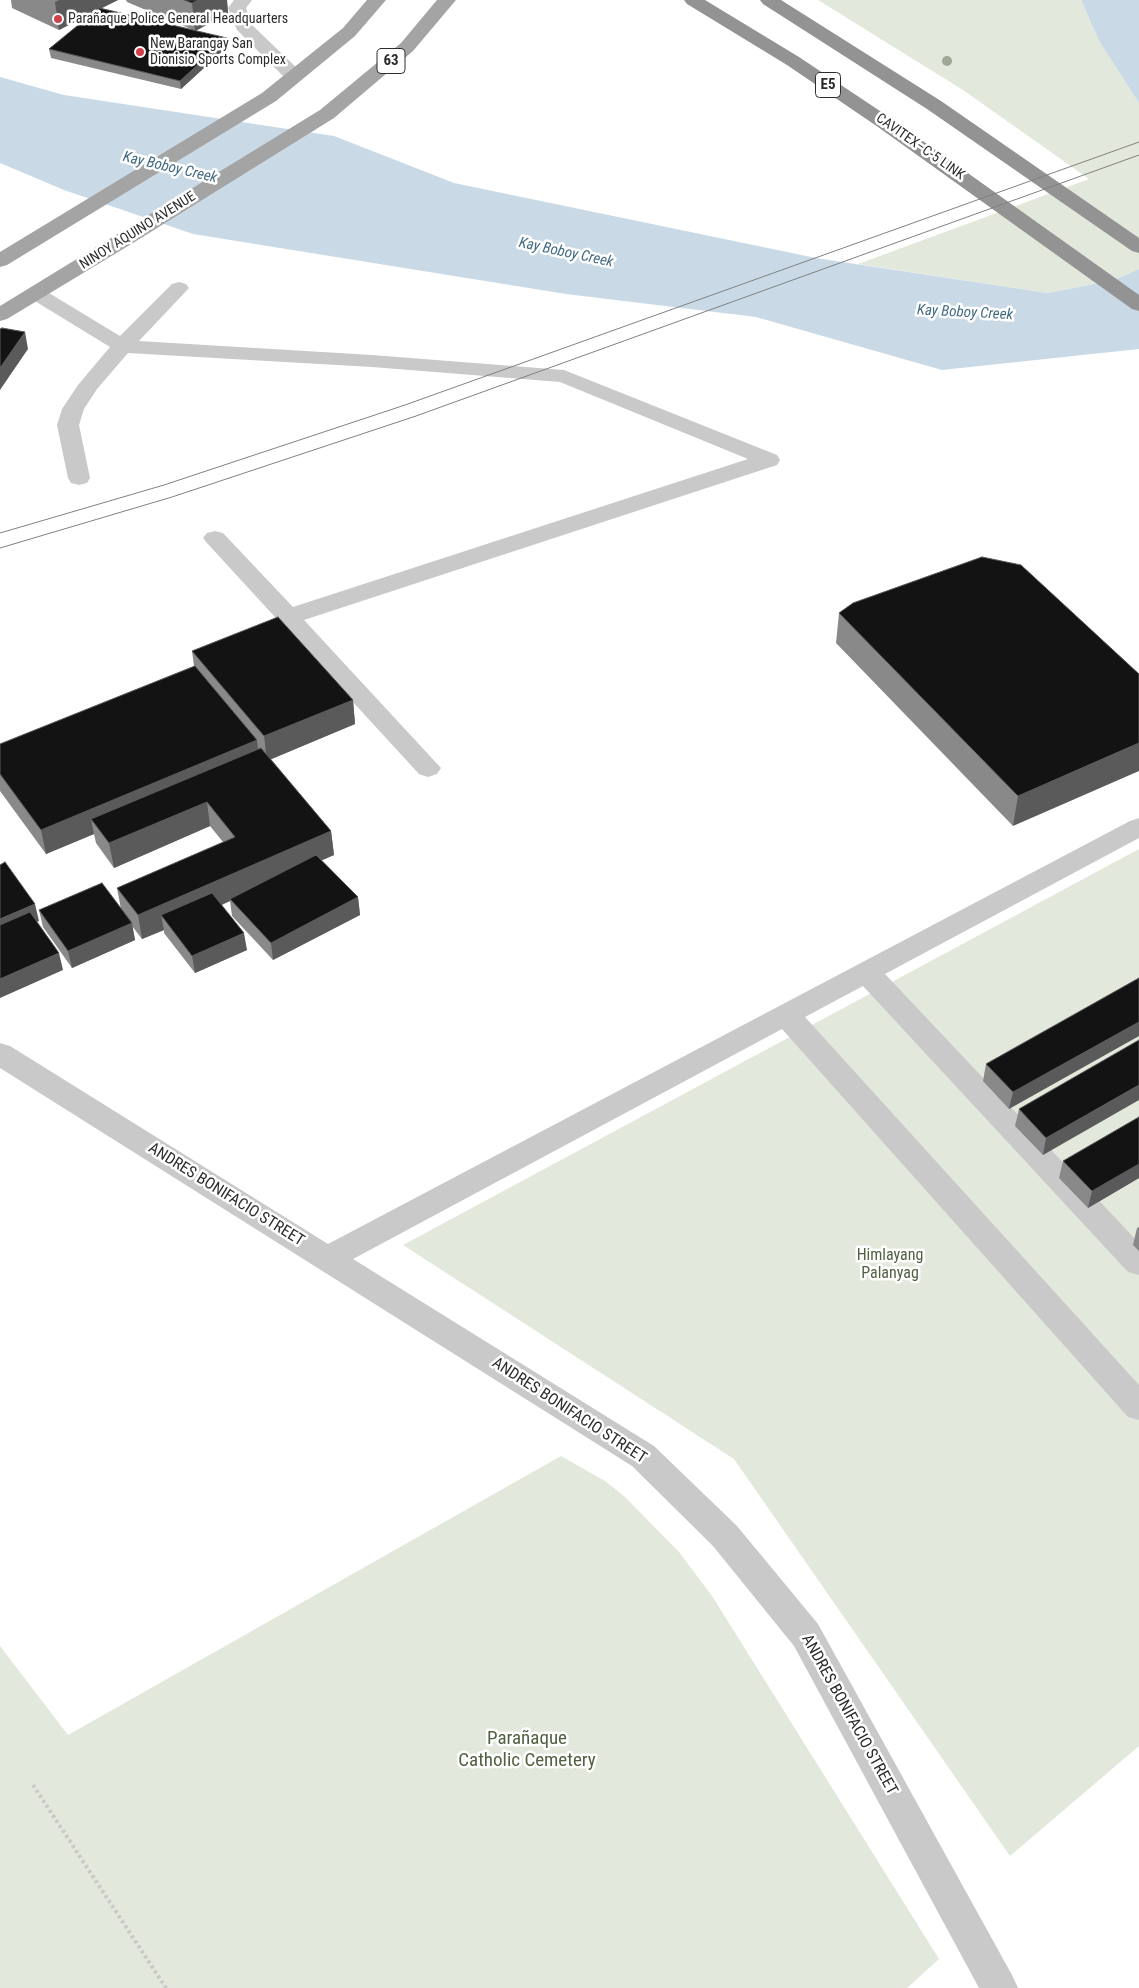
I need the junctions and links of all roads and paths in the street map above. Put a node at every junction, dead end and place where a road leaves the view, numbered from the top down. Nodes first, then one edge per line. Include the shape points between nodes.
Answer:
1 (243, 0) edge
2 (377, 0) edge
3 (448, 0) edge
4 (693, 0) edge
5 (769, 0) edge
6 (294, 76) junction
7 (1139, 247) edge
8 (0, 261) edge
9 (179, 288) dead end
10 (37, 294) junction
11 (1139, 305) edge
12 (0, 316) edge
13 (122, 346) junction
14 (79, 478) dead end
15 (215, 538) dead end
16 (288, 617) junction
17 (428, 768) dead end
18 (1139, 827) edge
19 (867, 972) junction
20 (786, 1015) junction
21 (0, 1054) edge
22 (328, 1258) junction
23 (1139, 1263) edge
24 (1139, 1407) edge
25 (33, 1785) dead end
26 (166, 1988) edge
27 (999, 1988) edge

1 - 6 street via 238,8 243,26
2 - 6 main road via 349,32
3 - 10 main road, NINOY AQUINO AVENUE / 63 via 407,47 327,114
4 - 11 highway, CAVITEX–C-5 LINK / E5 via 793,61 892,128
5 - 7 highway, E5 via 934,105
6 - 8 main road via 269,97
9 - 13 street
10 - 12 main road, NINOY AQUINO AVENUE / 63
10 - 13 street
13 - 14 street via 73,409 68,425
13 - 16 street via 564,376 769,460
15 - 16 street
16 - 17 street
18 - 19 street
19 - 20 street
19 - 23 street
20 - 22 street
20 - 24 street
21 - 22 street, ANDRES BONIFACIO STREET
22 - 27 street, ANDRES BONIFACIO STREET via 642,1456 725,1536 806,1635
25 - 26 path

